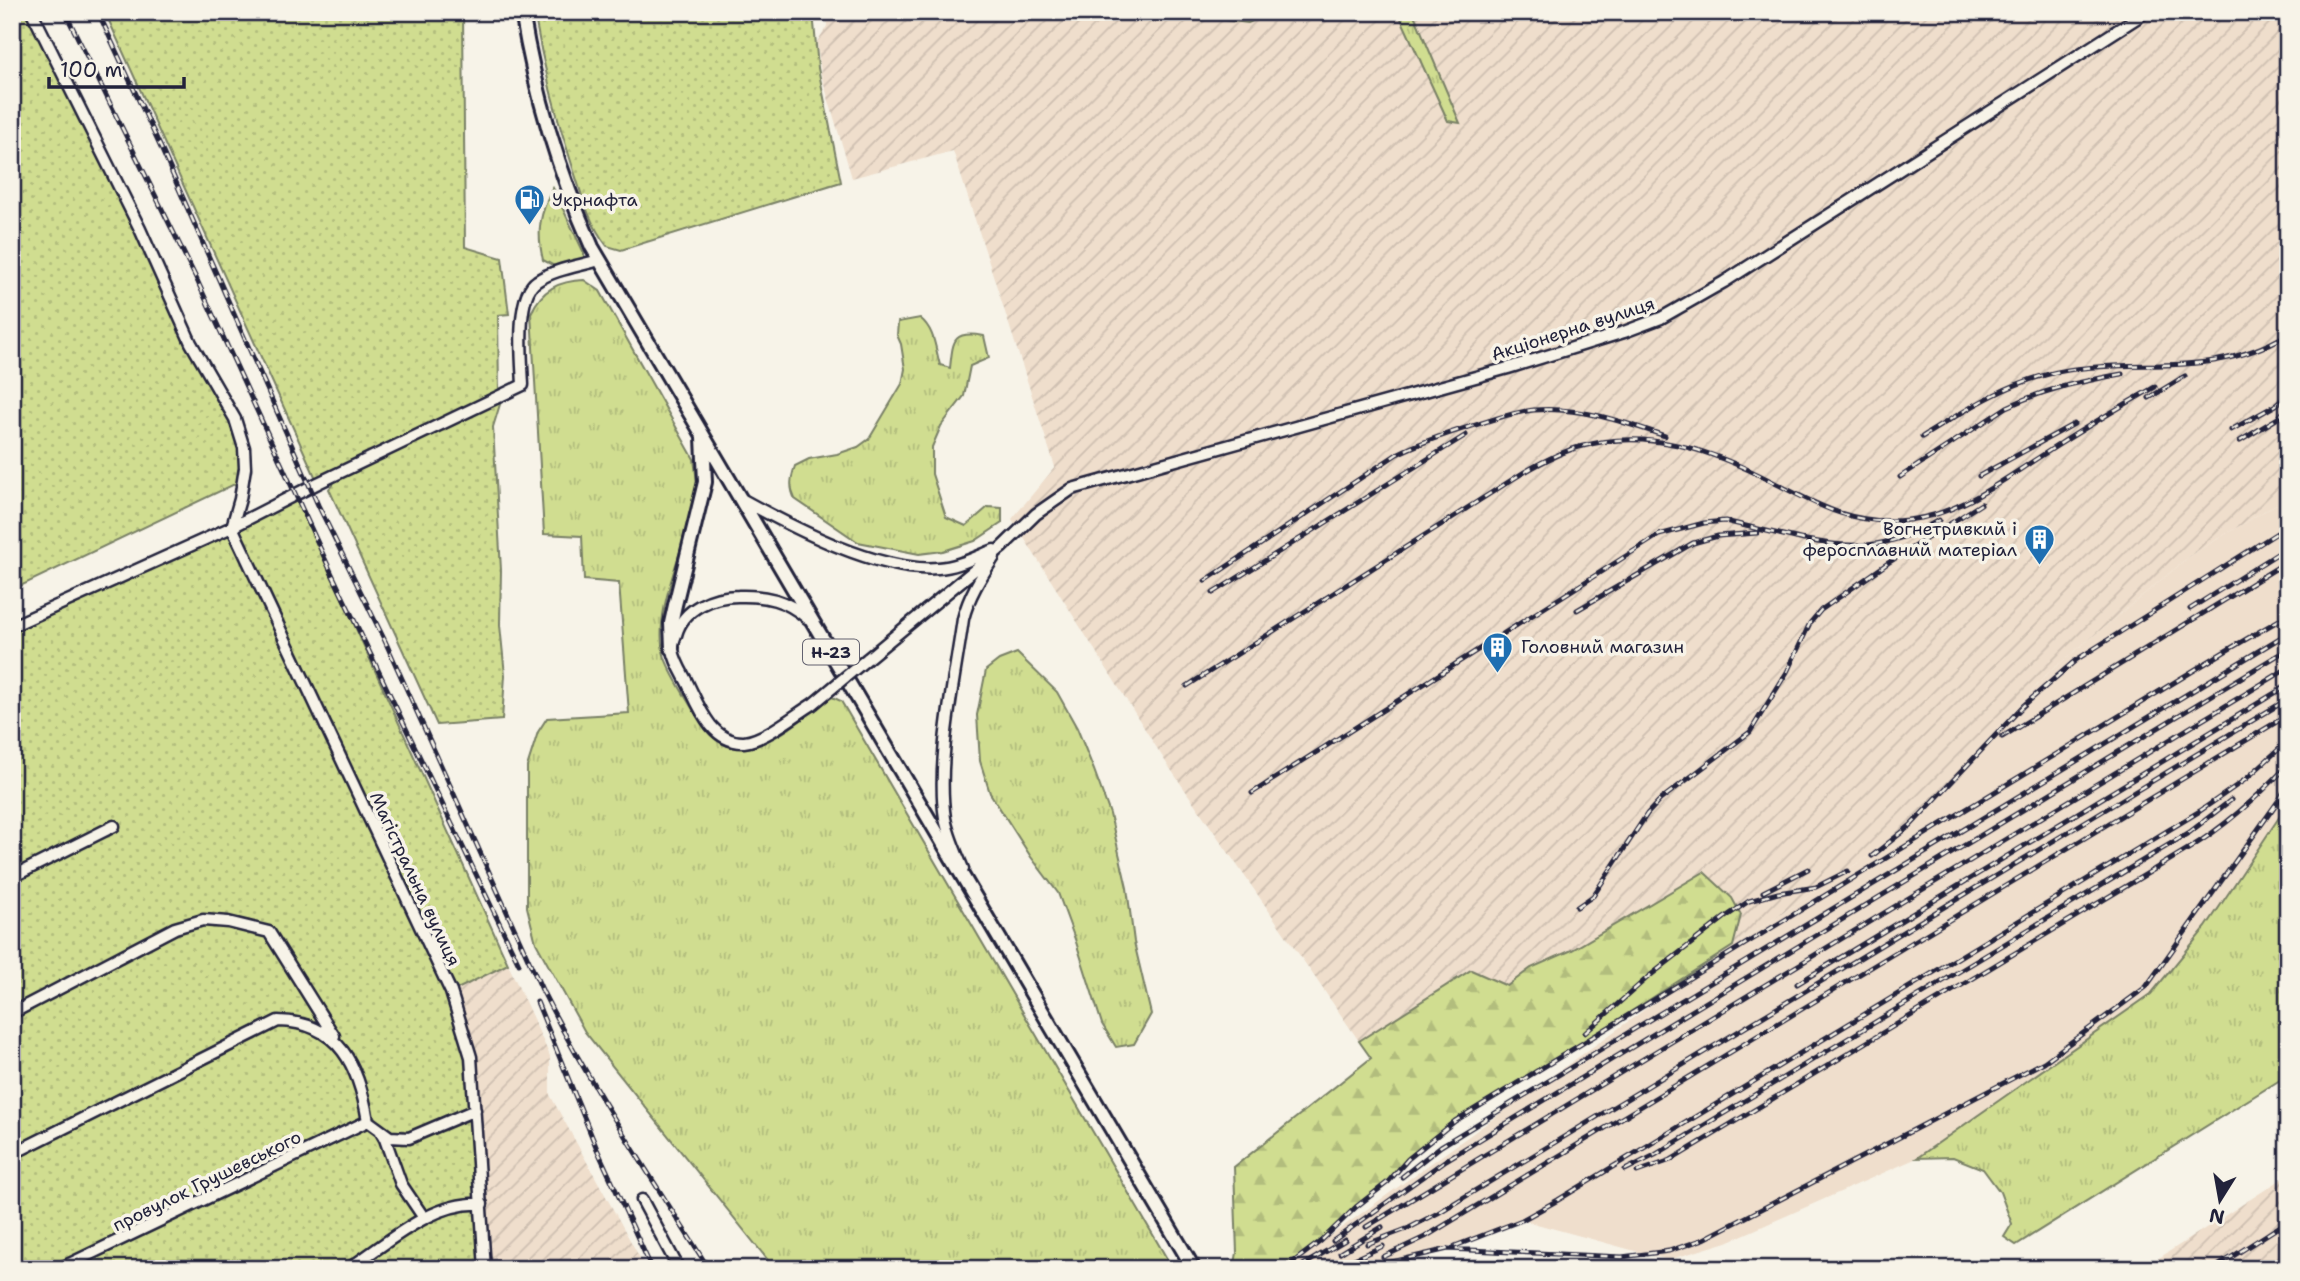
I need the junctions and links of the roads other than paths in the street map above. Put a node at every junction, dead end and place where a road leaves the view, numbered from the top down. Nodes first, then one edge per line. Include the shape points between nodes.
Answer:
1 (32, 12) edge
2 (522, 12) edge
3 (2146, 12) edge
4 (599, 260) junction
5 (702, 433) junction
6 (743, 500) junction
7 (232, 527) junction
8 (1001, 548) junction
9 (12, 625) edge
10 (815, 625) junction
11 (673, 648) junction
12 (114, 826) dead end
13 (12, 877) edge
14 (970, 888) junction
15 (12, 1013) edge
16 (340, 1045) junction
17 (475, 1110) junction
18 (368, 1121) junction
19 (379, 1130) junction
20 (12, 1154) edge
21 (642, 1200) dead end
22 (482, 1204) junction
23 (424, 1218) junction
24 (59, 1269) edge
25 (348, 1269) edge
26 (485, 1269) edge
27 (679, 1269) edge
28 (1194, 1269) edge

1 - 7 street via 191,343 235,419 245,468
2 - 4 main road, Н-23 via 561,166
3 - 8 street, Акціонерна вулиця via 1661,318 1508,368 1072,489 1036,514
4 - 5 main road, Н-23
4 - 7 street via 537,280 530,287 523,307 523,385
5 - 6 main road, Н-23
5 - 11 main road via 705,482 674,605
6 - 8 street via 799,531 897,565 940,568
6 - 10 main road, Н-23
7 - 9 street
7 - 17 street, Магістральна вулиця via 451,992 471,1057
8 - 11 street, bridge via 813,704 760,737 742,742 712,728
8 - 14 street via 965,610 944,756 945,815
10 - 11 street via 775,599 730,596 697,606 686,615
10 - 14 main road, Н-23
12 - 13 street
14 - 28 main road, Н-23
15 - 16 street via 176,928 203,920 228,922 269,932
16 - 18 street via 363,1091
16 - 20 street via 313,1026 278,1020
17 - 19 street via 409,1138 390,1137
17 - 22 street, Магістральна вулиця
18 - 19 street
18 - 24 street, провулок Грушевського
19 - 23 street via 401,1184
21 - 27 street
22 - 23 street via 464,1203
22 - 26 street, Магістральна вулиця
23 - 25 street

